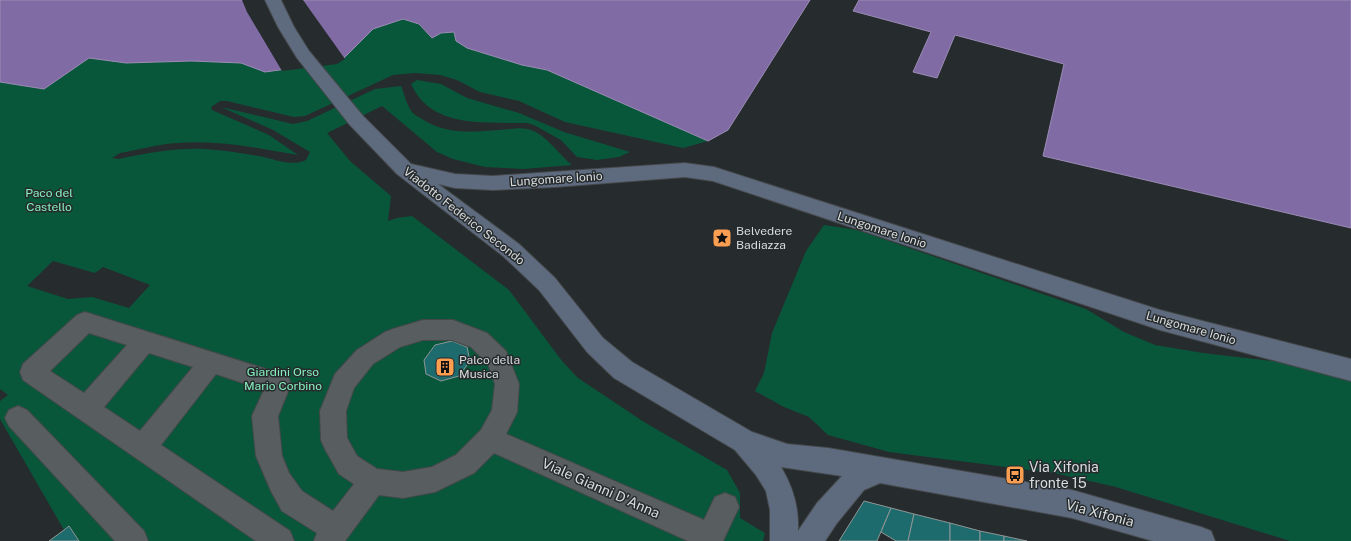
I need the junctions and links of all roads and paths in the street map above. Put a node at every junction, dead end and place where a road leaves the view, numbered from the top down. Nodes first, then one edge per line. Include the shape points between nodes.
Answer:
1 (273, 0) edge
2 (404, 169) junction
3 (146, 341) junction
4 (211, 362) junction
5 (1351, 370) edge
6 (86, 409) junction
7 (18, 418) dead end
8 (490, 439) junction
9 (744, 442) junction
10 (143, 448) junction
11 (878, 470) junction
12 (373, 481) junction
13 (725, 506) dead end
14 (331, 535) edge
15 (1160, 535) edge
16 (710, 539) edge
17 (134, 541) edge
18 (280, 541) edge
19 (784, 541) edge
20 (808, 541) edge
21 (1201, 541) edge

1 - 2 street, Viadotto Federico Secondo via 303,54 356,120
2 - 5 street, Lungomare Ionio via 455,181 493,183 685,170 714,174 1160,320
2 - 9 street, Viadotto Federico Secondo via 510,250 547,284 595,345 623,370
3 - 4 street
3 - 6 street
3 - 6 street via 85,322 32,372
4 - 10 street
4 - 14 street via 279,384 265,416 269,456 280,482 292,501
6 - 10 street
7 - 17 street
8 - 12 street via 465,464 435,479 403,485
8 - 12 street via 504,412 507,384 498,358 479,340 453,330 423,330 393,339 365,357 344,382 333,411 334,440 348,464
8 - 16 street, Viale Gianni D'Anna
9 - 11 street, Via Xifonia via 788,456
9 - 19 street via 777,481 785,508
10 - 18 street
11 - 15 street, Via Xifonia via 1072,504
11 - 20 street via 855,481 827,513
12 - 14 street
13 - 16 street
15 - 21 street, Via Xifonia

